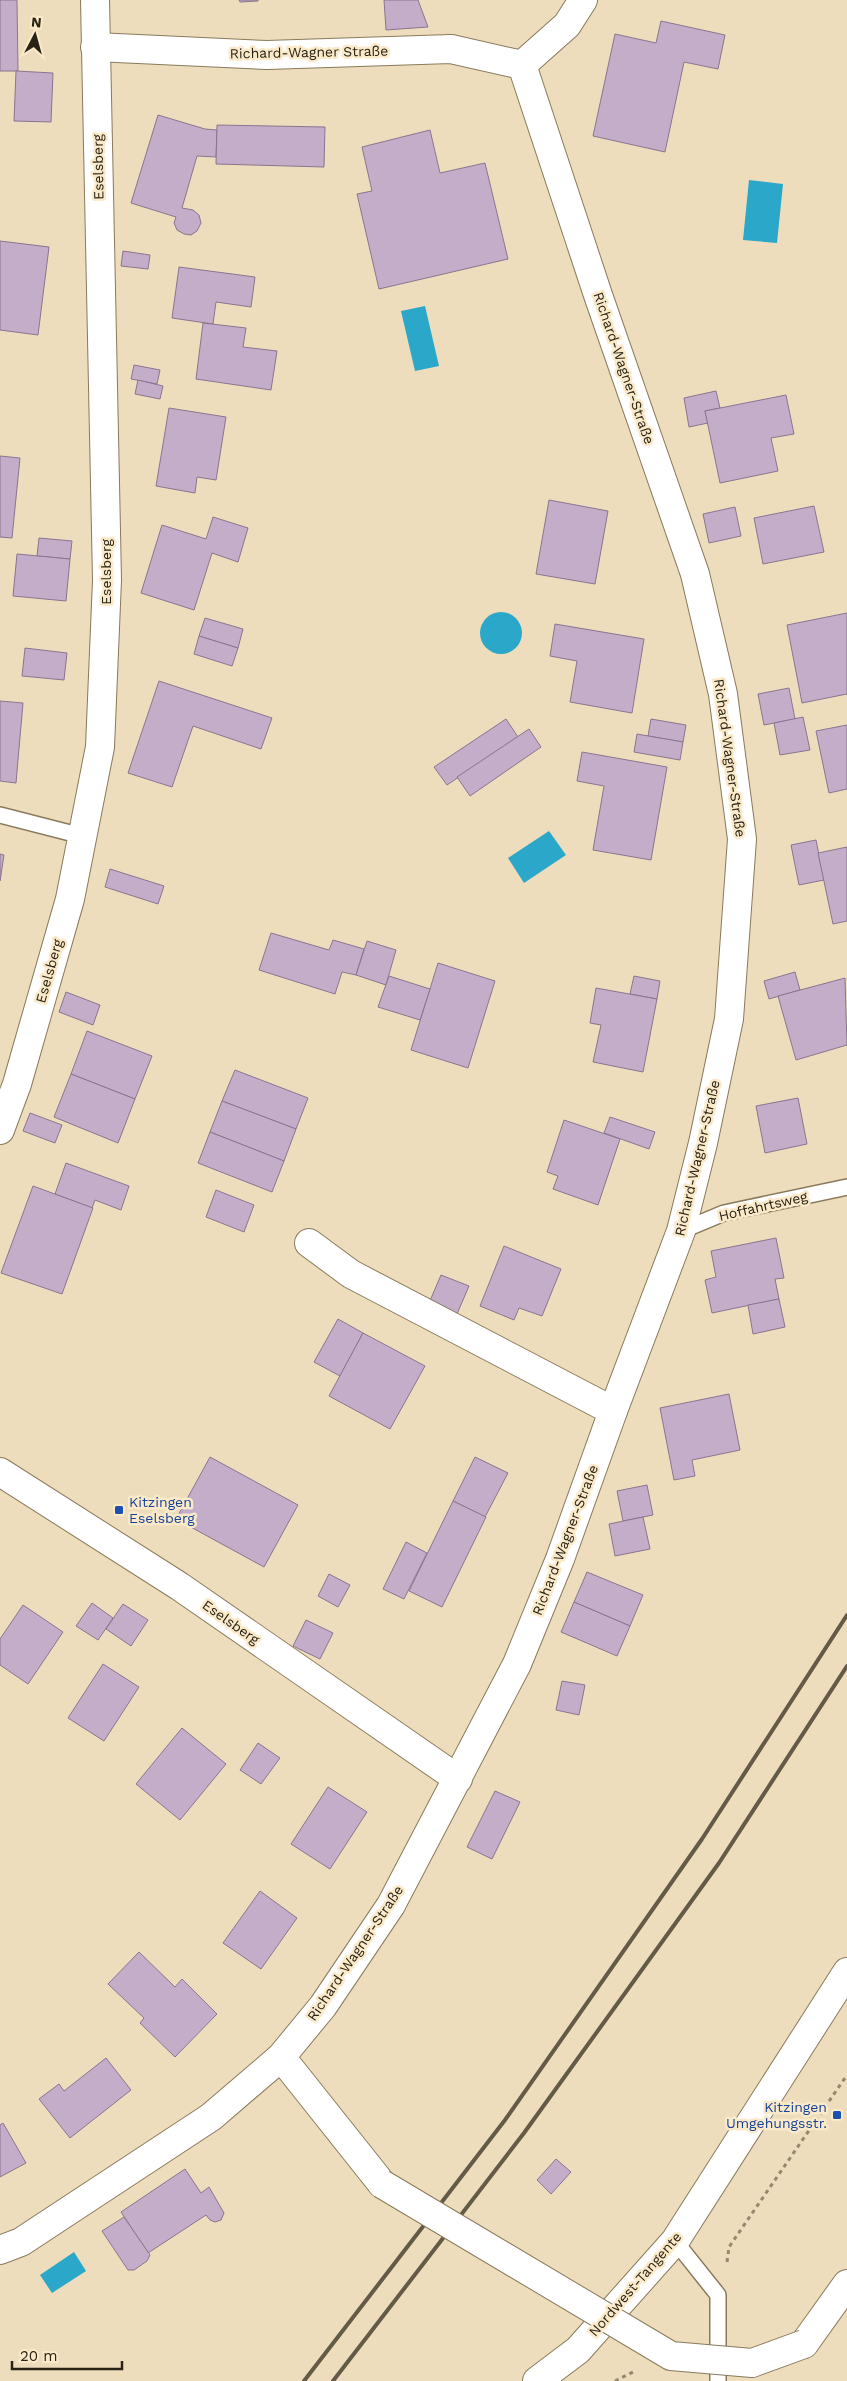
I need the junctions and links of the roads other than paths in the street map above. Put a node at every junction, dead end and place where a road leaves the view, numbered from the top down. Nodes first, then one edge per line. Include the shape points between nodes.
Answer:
1 (94, 0) edge
2 (583, 0) edge
3 (95, 47) junction
4 (522, 65) junction
5 (0, 815) edge
6 (82, 836) junction
7 (0, 1130) edge
8 (847, 1187) edge
9 (682, 1231) junction
10 (309, 1243) dead end
11 (613, 1411) junction
12 (0, 1472) edge
13 (458, 1779) junction
14 (847, 1972) edge
15 (280, 2057) junction
16 (675, 2240) junction
17 (0, 2250) edge
18 (847, 2284) edge
19 (537, 2381) edge
20 (718, 2381) edge

1 - 3 street, Eselsberg
2 - 4 street via 567,25
3 - 4 street, Richard-Wagner Straße via 267,55 451,50
3 - 6 street, Eselsberg via 107,580 100,746
4 - 9 street, Richard-Wagner-Straße via 695,574 723,694 742,839 729,1019
5 - 6 lane
6 - 7 street, Eselsberg via 70,899 17,1084
8 - 9 lane, Hoffahrtsweg via 724,1213
9 - 11 street, Richard-Wagner-Straße
10 - 11 street via 351,1274
11 - 13 street, Richard-Wagner-Straße via 560,1559 520,1655
12 - 13 street, Eselsberg via 179,1586
13 - 15 street, Richard-Wagner-Straße via 391,1905 323,2006
14 - 16 street, Nordwest-Tangente
15 - 17 street, Richard-Wagner-Straße via 211,2117 21,2242
15 - 18 street, bridge via 382,2184 670,2356 752,2363 804,2344
16 - 19 street, Nordwest-Tangente via 578,2350
16 - 20 lane via 718,2295

